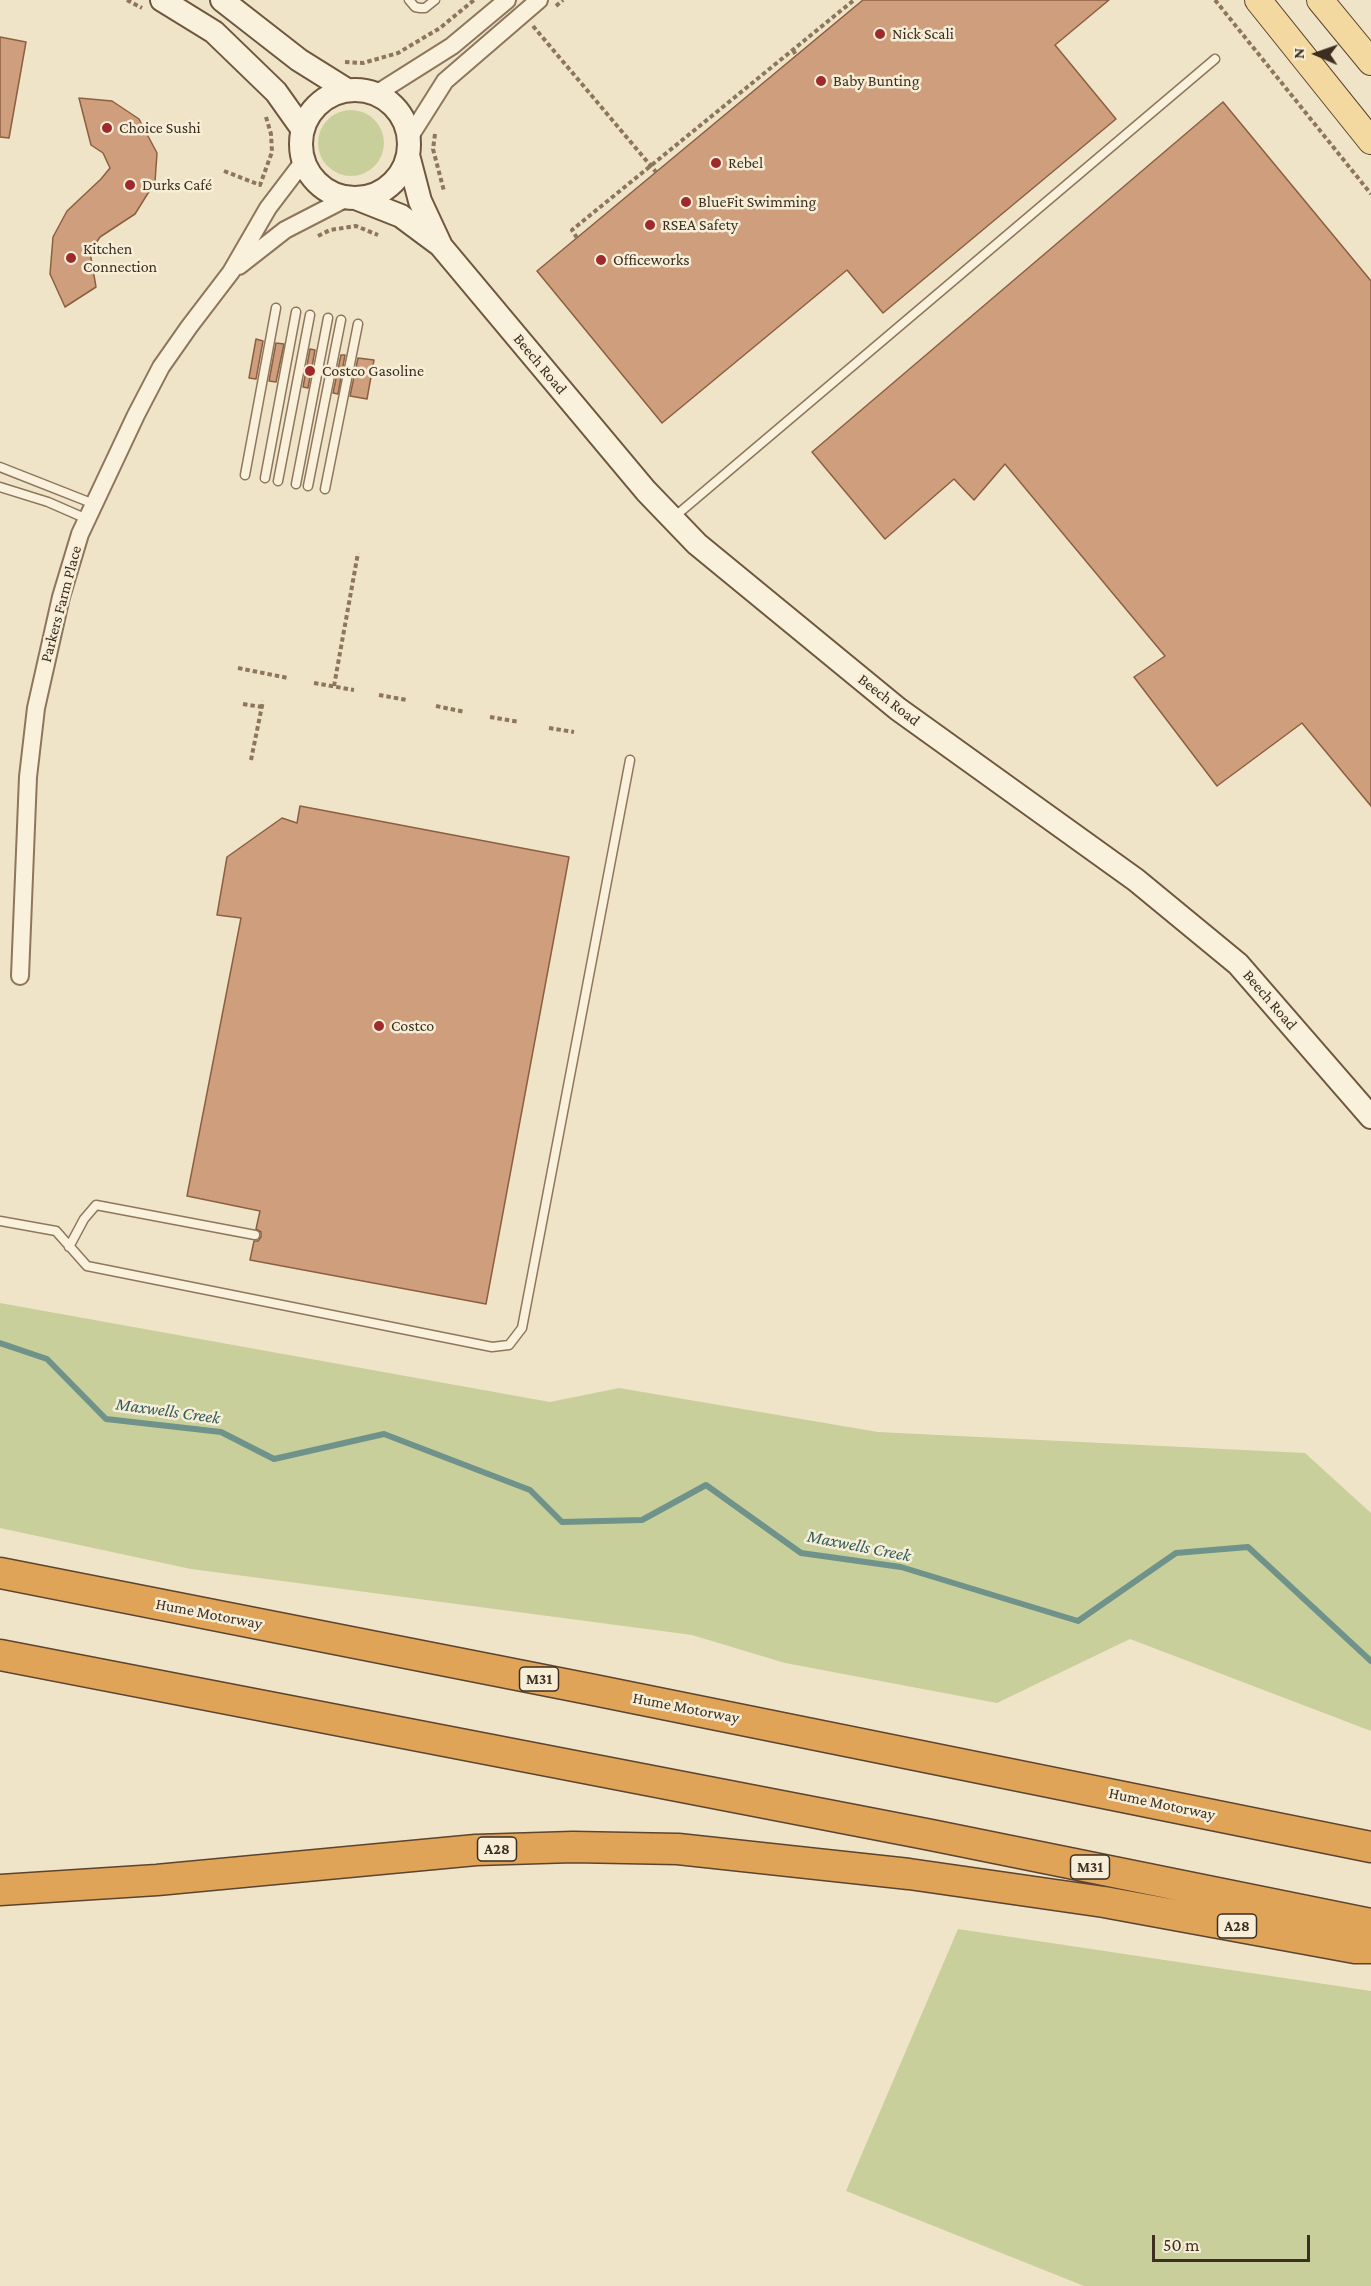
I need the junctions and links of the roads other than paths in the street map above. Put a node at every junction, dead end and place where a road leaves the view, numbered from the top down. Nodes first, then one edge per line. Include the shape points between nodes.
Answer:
1 (222, 0) edge
2 (409, 0) edge
3 (435, 0) edge
4 (507, 0) edge
5 (539, 0) edge
6 (1258, 0) edge
7 (1320, 0) edge
8 (155, 6) edge
9 (1215, 59) dead end
10 (1371, 62) edge
11 (347, 90) junction
12 (376, 94) junction
13 (303, 130) junction
14 (1371, 141) edge
15 (408, 147) junction
16 (303, 162) junction
17 (352, 199) junction
18 (440, 245) junction
19 (231, 272) junction
20 (276, 308) dead end
21 (296, 312) dead end
22 (310, 315) dead end
23 (328, 318) dead end
24 (341, 320) dead end
25 (358, 324) dead end
26 (0, 467) edge
27 (245, 475) dead end
28 (265, 478) dead end
29 (278, 481) dead end
30 (296, 484) dead end
31 (308, 486) dead end
32 (0, 487) edge
33 (325, 489) dead end
34 (91, 512) junction
35 (672, 519) junction
36 (630, 760) dead end
37 (20, 976) dead end
38 (1371, 1118) edge
39 (0, 1221) edge
40 (255, 1235) dead end
41 (69, 1247) junction
42 (0, 1573) edge
43 (0, 1655) edge
44 (1371, 1847) edge
45 (0, 1890) edge
46 (1371, 1924) edge
47 (1371, 1948) edge

1 - 11 main road via 299,60
2 - 3 lane via 415,7 425,8
4 - 12 street via 452,46
5 - 15 street via 445,81
6 - 14 main road
7 - 10 main road
8 - 13 main road via 214,32 276,92
9 - 35 lane
11 - 12 main road
11 - 13 main road via 322,101 305,119
12 - 15 main road via 392,104 403,120
13 - 16 main road
15 - 17 main road via 399,177 390,186
15 - 18 main road, Beech Road via 420,201
16 - 17 main road via 320,186
16 - 19 street, Parkers Farm Place via 268,208
17 - 18 main road, Beech Road via 401,216
17 - 19 street, Parkers Farm Place via 285,230
18 - 35 main road, Beech Road
19 - 34 street, Parkers Farm Place via 161,367
20 - 27 lane
21 - 28 lane
22 - 29 lane
23 - 30 lane
24 - 31 lane
25 - 33 lane
26 - 34 lane
32 - 34 lane
34 - 37 street, Parkers Farm Place via 80,534 61,597 36,708 28,777
35 - 38 main road, Beech Road via 897,709 1136,880 1238,964
36 - 41 lane via 522,1328 509,1345 492,1347 87,1266
39 - 41 lane via 56,1231
40 - 41 lane via 96,1205
42 - 44 highway, Hume Motorway / M31
43 - 46 highway, M31
45 - 47 highway, A28 via 157,1880 476,1850 678,1849 897,1872 1104,1902

